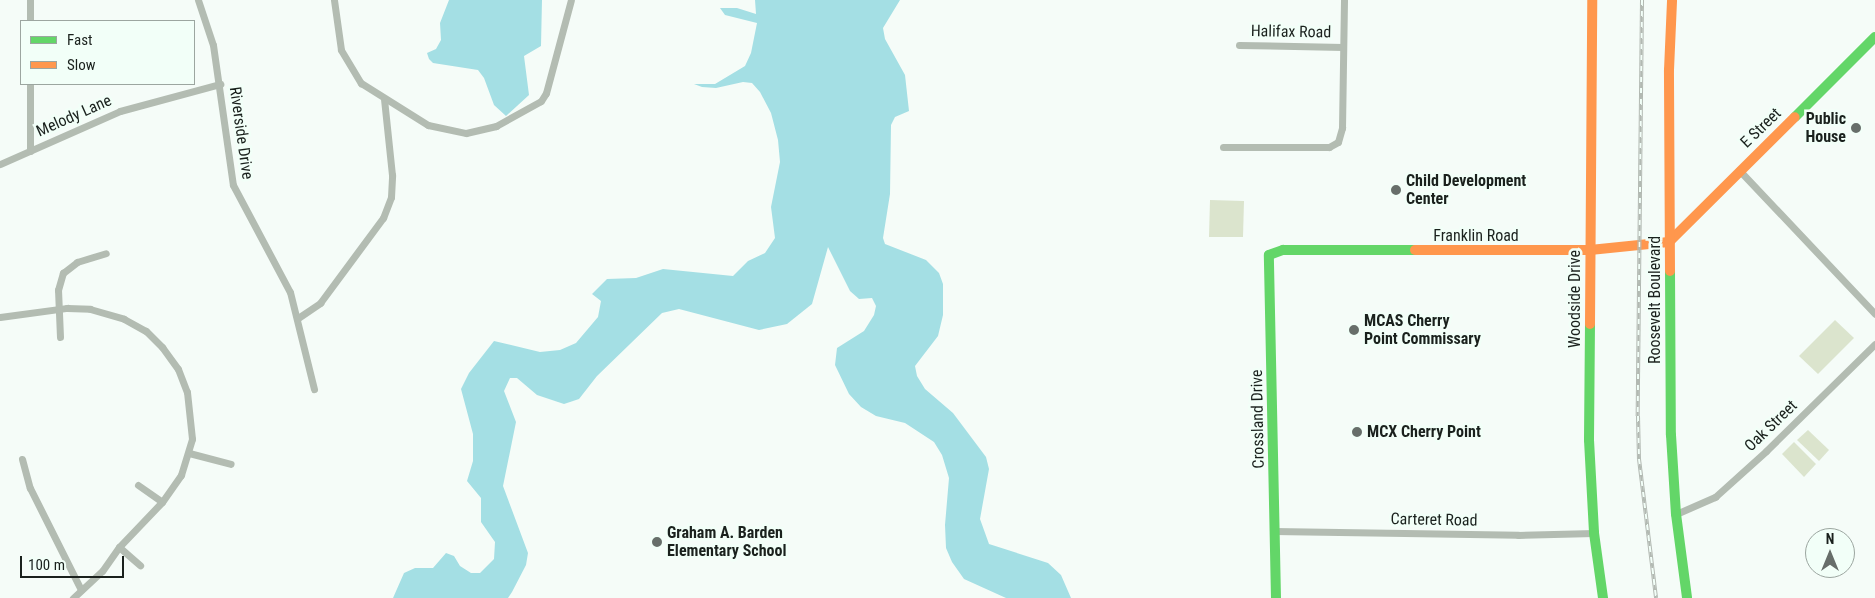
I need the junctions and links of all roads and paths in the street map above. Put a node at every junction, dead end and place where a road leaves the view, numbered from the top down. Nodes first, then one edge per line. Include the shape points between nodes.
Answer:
1 (30, 0) edge
2 (198, 0) edge
3 (334, 0) edge
4 (571, 0) edge
5 (1344, 0) edge
6 (1592, 0) edge
7 (1672, 0) edge
8 (30, 20) edge
9 (1875, 37) edge
10 (1239, 46) dead end
11 (1343, 47) junction
12 (220, 84) junction
13 (30, 85) edge
14 (384, 99) junction
15 (1223, 147) dead end
16 (30, 151) junction
17 (0, 164) edge
18 (1739, 170) junction
19 (1669, 242) junction
20 (1283, 250) joint
21 (1590, 250) junction
22 (106, 253) dead end
23 (57, 309) junction
24 (1875, 314) edge
25 (0, 317) edge
26 (298, 318) junction
27 (60, 337) dead end
28 (1875, 344) edge
29 (314, 389) dead end
30 (188, 453) junction
31 (22, 459) dead end
32 (231, 464) dead end
33 (138, 485) dead end
34 (162, 502) junction
35 (1676, 514) junction
36 (1274, 531) junction
37 (1594, 533) junction
38 (119, 547) junction
39 (140, 566) dead end
40 (81, 590) junction
41 (73, 598) edge
42 (1276, 598) edge
43 (1603, 598) edge
44 (1687, 598) edge

1 - 8 street
2 - 12 street, Riverside Drive via 210,29
3 - 14 street via 336,29 345,60 362,83
4 - 14 street via 546,93 524,114 478,132 454,132 428,125
5 - 11 street
6 - 21 street, Woodside Drive
7 - 19 street, Roosevelt Boulevard
9 - 18 street, E Street
10 - 11 street, Halifax Road
11 - 15 street via 1342,128 1338,142 1328,147
12 - 16 street, Melody Lane via 120,111
12 - 26 street, Riverside Drive via 233,185 290,292
13 - 16 street
14 - 26 street via 392,175 391,197 383,218 324,298
16 - 17 street, Melody Lane
18 - 19 street, E Street
18 - 24 street
19 - 21 street, Franklin Road
19 - 35 street, Roosevelt Boulevard via 1671,435
20 - 21 street, Franklin Road
20 - 36 street, Crossland Drive via 1269,255 1267,265 1274,389
21 - 37 street, Woodside Drive via 1589,440
22 - 23 street via 77,262 67,269 59,284
23 - 25 street
23 - 27 street
23 - 30 street via 90,309 113,314 136,324 159,343 178,369 187,392 192,416
26 - 29 street, Riverside Drive
28 - 35 street, Oak Street via 1715,497
30 - 32 street
30 - 34 street via 182,475
31 - 40 street via 30,488
33 - 34 street
34 - 38 street
35 - 44 street, Roosevelt Boulevard
36 - 37 street, Carteret Road via 1518,536
36 - 42 street, Crossland Drive
37 - 43 street, Woodside Drive
38 - 39 street
38 - 40 street via 102,571
40 - 41 street

